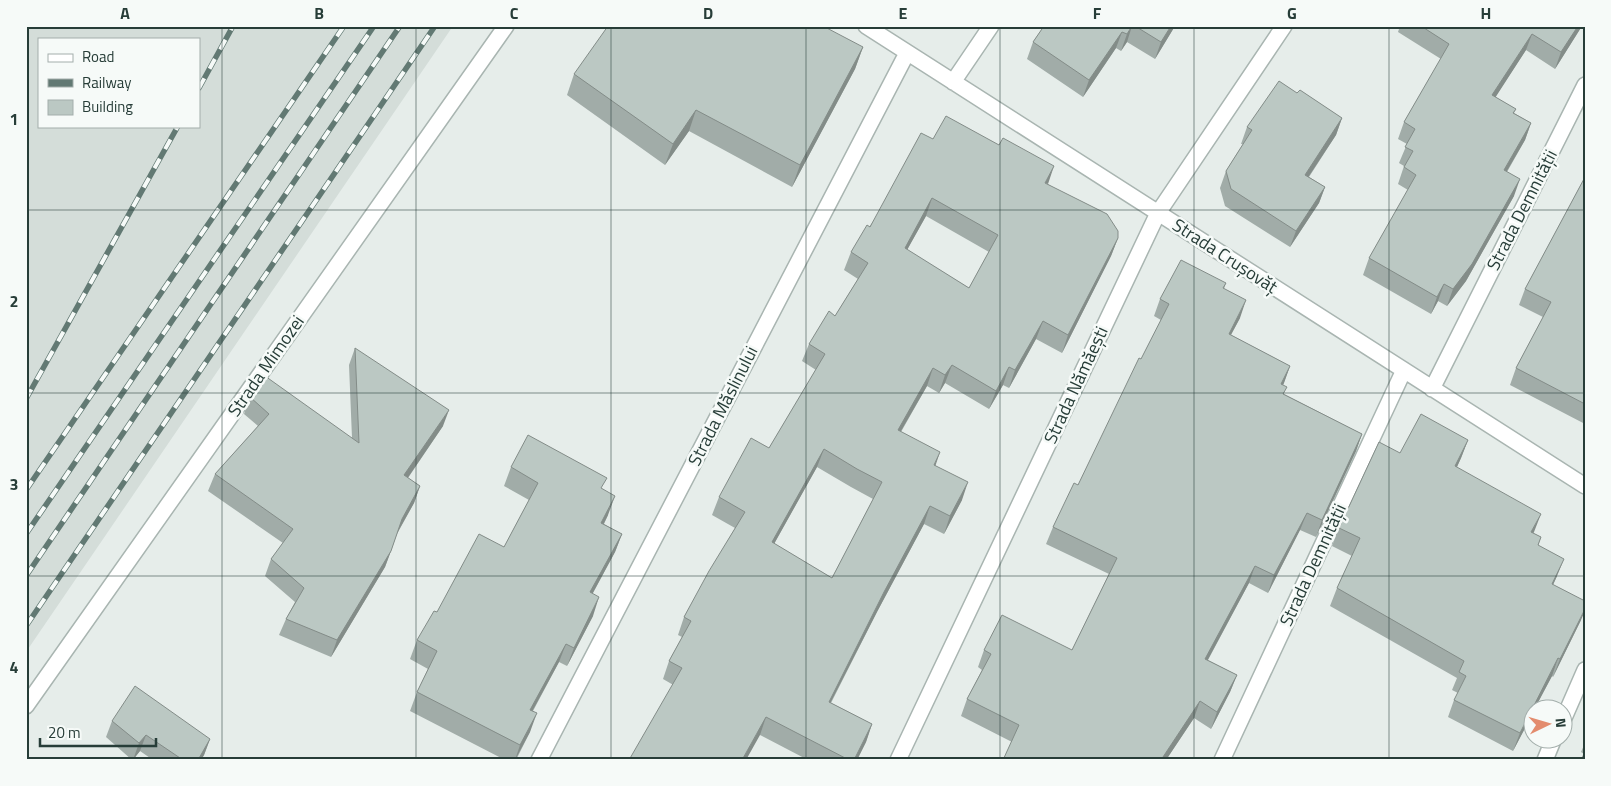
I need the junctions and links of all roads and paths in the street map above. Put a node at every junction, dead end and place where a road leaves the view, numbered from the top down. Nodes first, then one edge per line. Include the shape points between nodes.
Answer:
1 (506, 26) edge
2 (866, 26) edge
3 (991, 26) edge
4 (1284, 26) edge
5 (907, 52) junction
6 (953, 82) junction
7 (1585, 85) edge
8 (1158, 213) junction
9 (1404, 370) junction
10 (1432, 389) junction
11 (1585, 486) edge
12 (1585, 670) edge
13 (1573, 698) edge
14 (26, 706) edge
15 (1549, 748) edge
16 (539, 760) edge
17 (898, 760) edge
18 (1222, 760) edge
19 (1544, 760) edge

1 - 14 street, Strada Mimozei
2 - 5 street, Strada Crușovăț
3 - 6 street
4 - 8 street, Strada Nămăești
5 - 6 street, Strada Crușovăț
5 - 16 street, Strada Măslinului
6 - 8 street, Strada Crușovăț
7 - 10 street, Strada Demnității
8 - 9 street, Strada Crușovăț
8 - 17 street, Strada Nămăești
9 - 10 street, Strada Crușovăț
9 - 18 street, Strada Demnității
10 - 11 street, Strada Crușovăț
12 - 13 street
15 - 19 street

